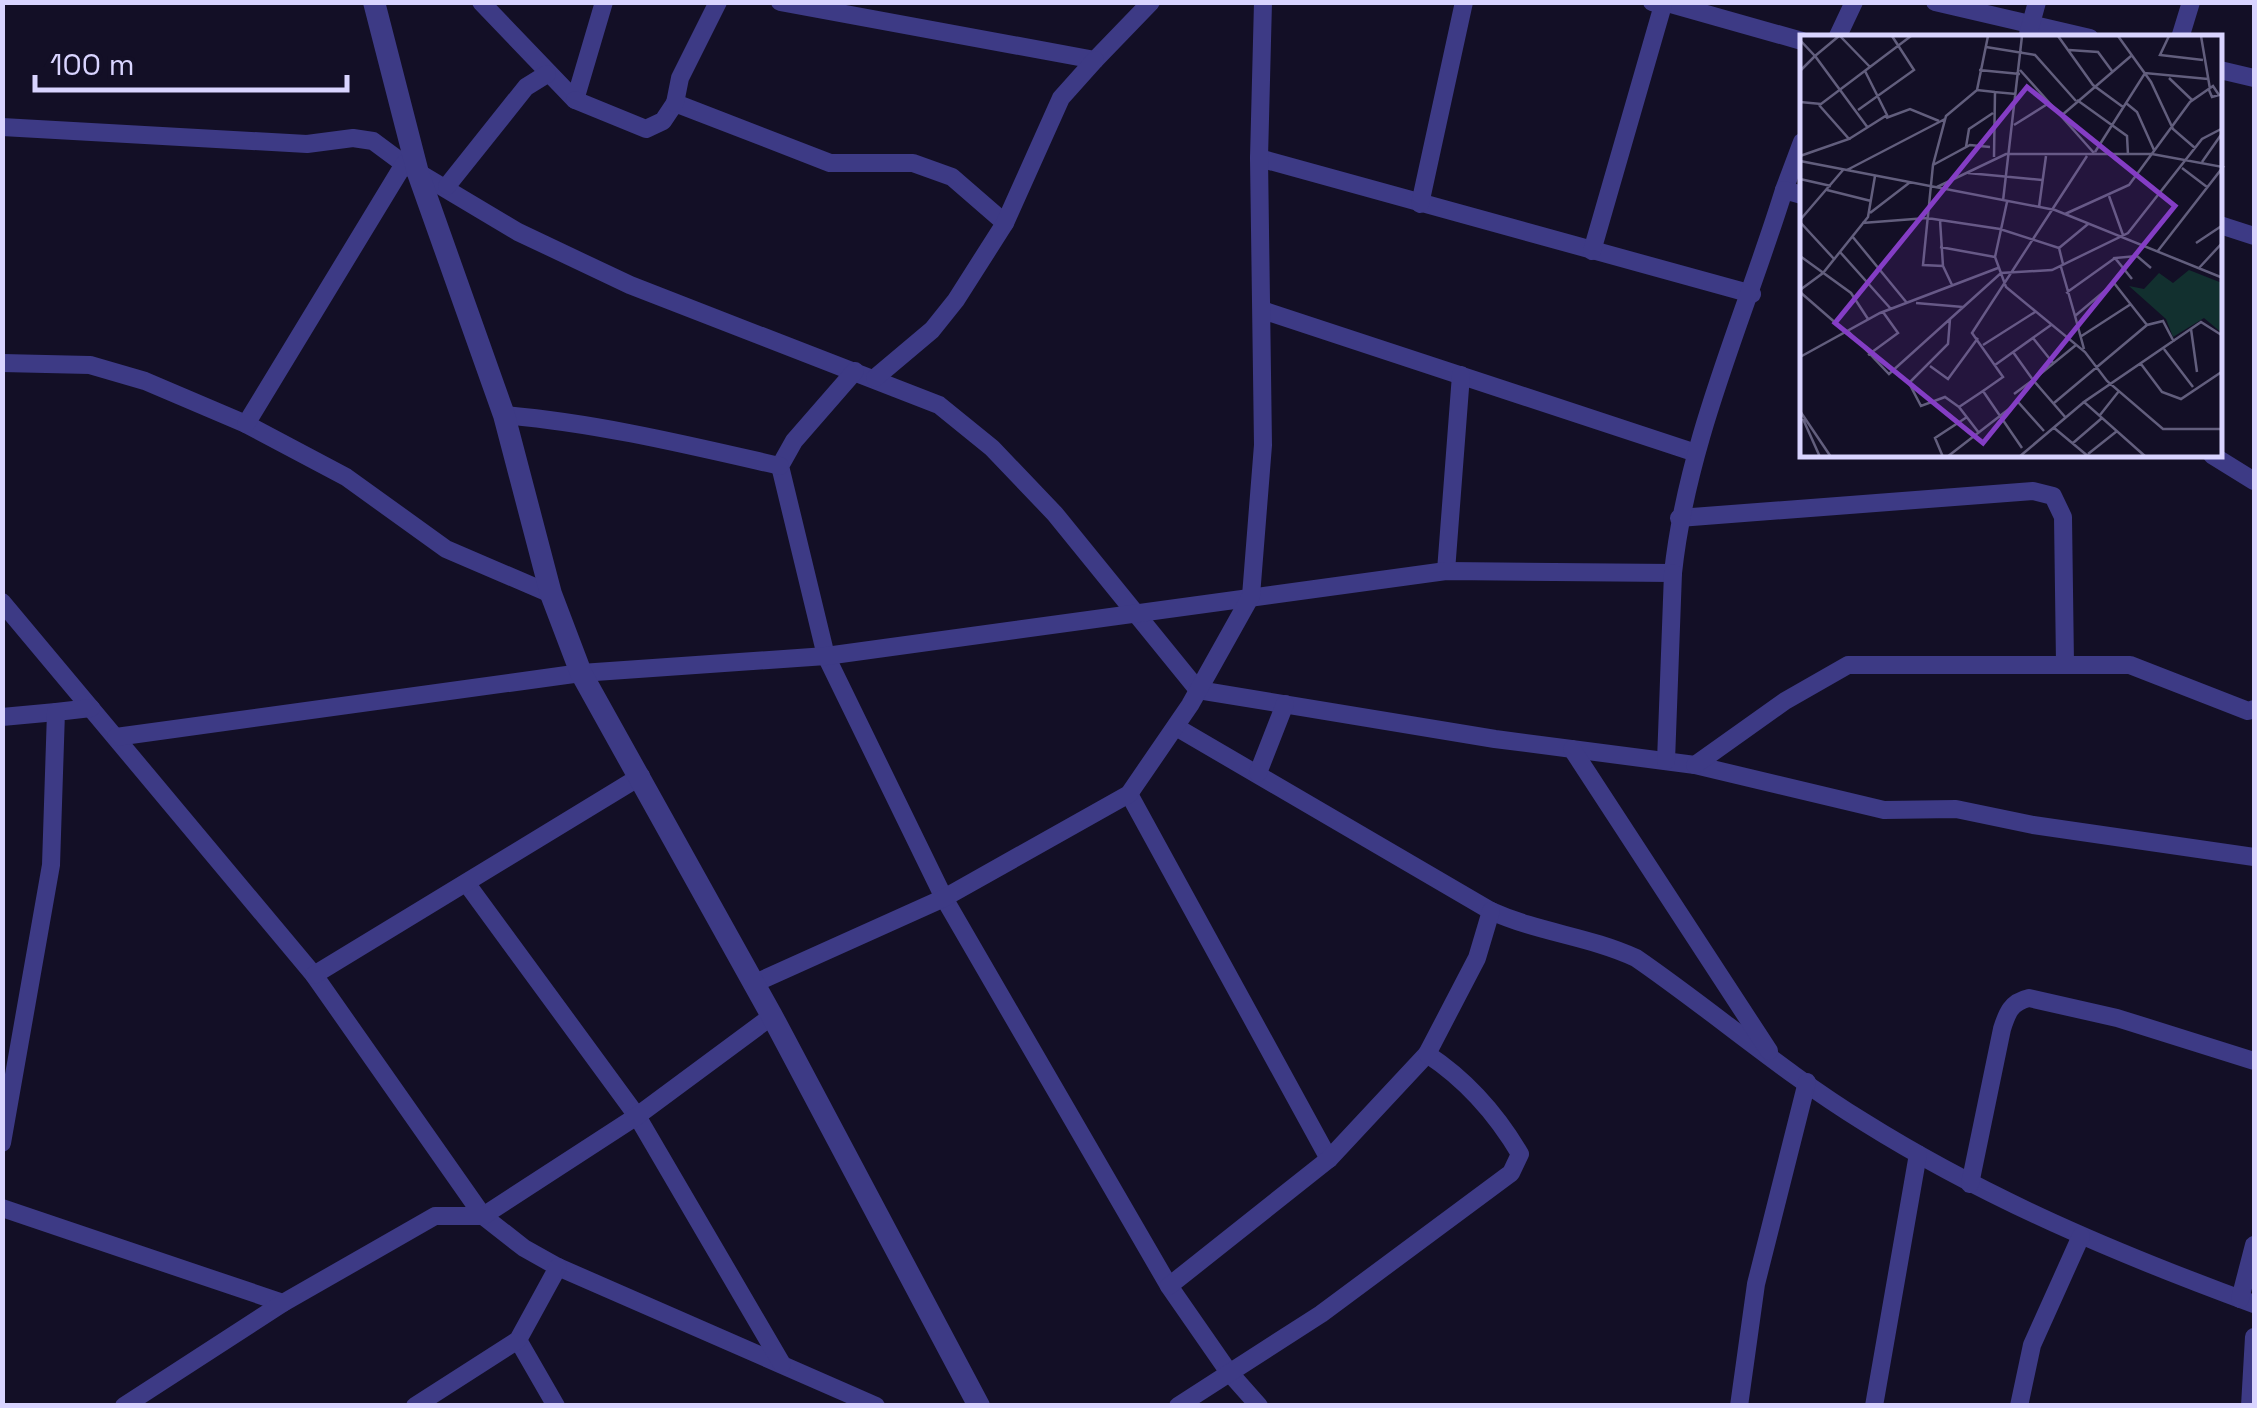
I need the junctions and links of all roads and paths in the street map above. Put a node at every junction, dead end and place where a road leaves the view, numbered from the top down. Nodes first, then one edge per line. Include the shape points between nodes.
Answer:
1 (374, 2) edge
2 (481, 2) edge
3 (604, 2) edge
4 (718, 2) edge
5 (780, 2) edge
6 (1151, 2) edge
7 (1263, 2) edge
8 (1464, 2) edge
9 (1854, 2) edge
10 (1934, 2) edge
11 (2037, 2) edge
12 (2191, 2) edge
13 (1660, 3) edge
14 (2029, 30) edge
15 (1838, 35) edge
16 (2067, 35) edge
17 (2181, 35) edge
18 (1800, 40) edge
19 (1095, 60) junction
20 (2222, 70) edge
21 (547, 74) junction
22 (2254, 78) edge
23 (575, 100) junction
24 (674, 103) junction
25 (2, 127) edge
26 (1800, 153) edge
27 (1259, 158) junction
28 (411, 169) junction
29 (447, 186) junction
30 (1793, 193) edge
31 (1420, 204) junction
32 (1005, 223) junction
33 (2222, 225) edge
34 (2254, 236) edge
35 (1592, 251) junction
36 (1752, 294) junction
37 (1262, 310) junction
38 (2, 363) edge
39 (855, 370) junction
40 (1461, 375) junction
41 (875, 378) junction
42 (504, 416) junction
43 (246, 424) junction
44 (1696, 453) junction
45 (2217, 458) edge
46 (780, 466) junction
47 (2254, 480) edge
48 (1679, 518) junction
49 (1446, 571) junction
50 (1673, 573) junction
51 (552, 594) junction
52 (1252, 596) junction
53 (2, 602) edge
54 (1135, 614) junction
55 (826, 656) junction
56 (2064, 664) junction
57 (581, 673) junction
58 (1198, 690) junction
59 (1285, 704) junction
60 (91, 708) junction
61 (2254, 709) edge
62 (56, 712) junction
63 (2, 717) edge
64 (1176, 727) junction
65 (116, 738) junction
66 (1572, 749) junction
67 (1666, 761) junction
68 (1694, 765) junction
69 (1258, 773) junction
70 (641, 776) junction
71 (1128, 794) junction
72 (2254, 857) edge
73 (467, 884) junction
74 (944, 898) junction
75 (1491, 911) junction
76 (314, 975) junction
77 (753, 984) junction
78 (772, 1016) junction
79 (1427, 1054) junction
80 (1775, 1060) junction
81 (2254, 1061) edge
82 (8, 1076) edge
83 (1806, 1082) junction
84 (637, 1116) junction
85 (2, 1143) edge
86 (1918, 1154) junction
87 (1329, 1160) junction
88 (1970, 1184) junction
89 (2, 1208) edge
90 (482, 1216) junction
91 (2081, 1236) junction
92 (2254, 1245) edge
93 (558, 1267) junction
94 (1169, 1286) junction
95 (283, 1302) junction
96 (2248, 1302) edge
97 (2254, 1338) edge
98 (518, 1340) junction
99 (783, 1364) junction
100 (1228, 1372) junction
101 (124, 1406) edge
102 (414, 1406) edge
103 (556, 1406) edge
104 (876, 1406) edge
105 (979, 1406) edge
106 (1178, 1406) edge
107 (1259, 1406) edge
108 (1739, 1406) edge
109 (1874, 1406) edge
110 (2018, 1406) edge
111 (2250, 1406) edge

1 - 28 street
2 - 21 street
3 - 23 street
4 - 24 street
5 - 19 street
6 - 19 street
7 - 27 street
8 - 31 street
9 - 15 street
10 - 14 street
11 - 14 street
12 - 17 street
13 - 18 street
13 - 35 street
14 - 16 street
19 - 32 street via 1061,98
20 - 22 street
21 - 23 street
21 - 29 street via 526,86
23 - 24 street via 646,129 663,121
24 - 32 street via 830,162 881,160 939,172
25 - 28 street via 306,144 353,138 374,141
26 - 30 street
27 - 31 street
27 - 37 street
28 - 29 street
28 - 42 street
28 - 43 street
29 - 39 street via 518,232 630,285
30 - 36 street
31 - 35 street
32 - 41 street via 932,330
33 - 34 street
35 - 36 street
36 - 44 street
37 - 40 street
37 - 52 street via 1263,445
38 - 43 street via 90,365
39 - 41 street
39 - 46 street
40 - 44 street
40 - 49 street
41 - 54 street via 940,405 992,448
42 - 46 street via 558,420
42 - 51 street
43 - 51 street via 346,477 446,549
44 - 48 street
45 - 47 street
46 - 55 street
48 - 50 street
48 - 56 street via 2033,491 2053,496 2064,517
49 - 50 street
49 - 52 street
50 - 67 street
51 - 57 street
52 - 54 street
52 - 58 street
53 - 60 street
54 - 55 street
54 - 58 street
55 - 57 street
55 - 74 street
56 - 61 street via 2130,665
56 - 68 street via 1848,665
57 - 65 street
57 - 70 street
58 - 59 street
58 - 64 street
59 - 66 street
59 - 69 street
60 - 62 street
60 - 65 street
62 - 63 street
62 - 82 street via 50,866
64 - 69 street
64 - 71 street
65 - 76 street
66 - 67 street
66 - 80 street
67 - 68 street
68 - 72 street via 1884,810 1956,810
69 - 75 street
70 - 73 street
70 - 77 street
71 - 74 street
71 - 87 street
73 - 76 street
73 - 84 street
74 - 77 street
74 - 94 street
75 - 79 street via 1477,958
75 - 80 street via 1533,930 1600,941 1636,958
76 - 90 street
77 - 78 street
78 - 84 street
78 - 105 street
79 - 87 street
79 - 100 street via 1497,1118 1520,1154 1511,1173 1321,1314
80 - 83 street
81 - 88 street via 2117,1018 2019,1000 2002,1029
82 - 85 street
83 - 86 street
83 - 108 street via 1756,1284
84 - 90 street
84 - 99 street
86 - 88 street
86 - 109 street
87 - 94 street
88 - 91 street
89 - 95 street
90 - 93 street
90 - 95 street via 435,1216
91 - 96 street
91 - 110 street via 2032,1345
92 - 96 street
93 - 98 street
93 - 99 street
94 - 100 street
95 - 101 street
97 - 111 street
98 - 102 street
98 - 103 street
99 - 104 street
100 - 106 street
100 - 107 street

